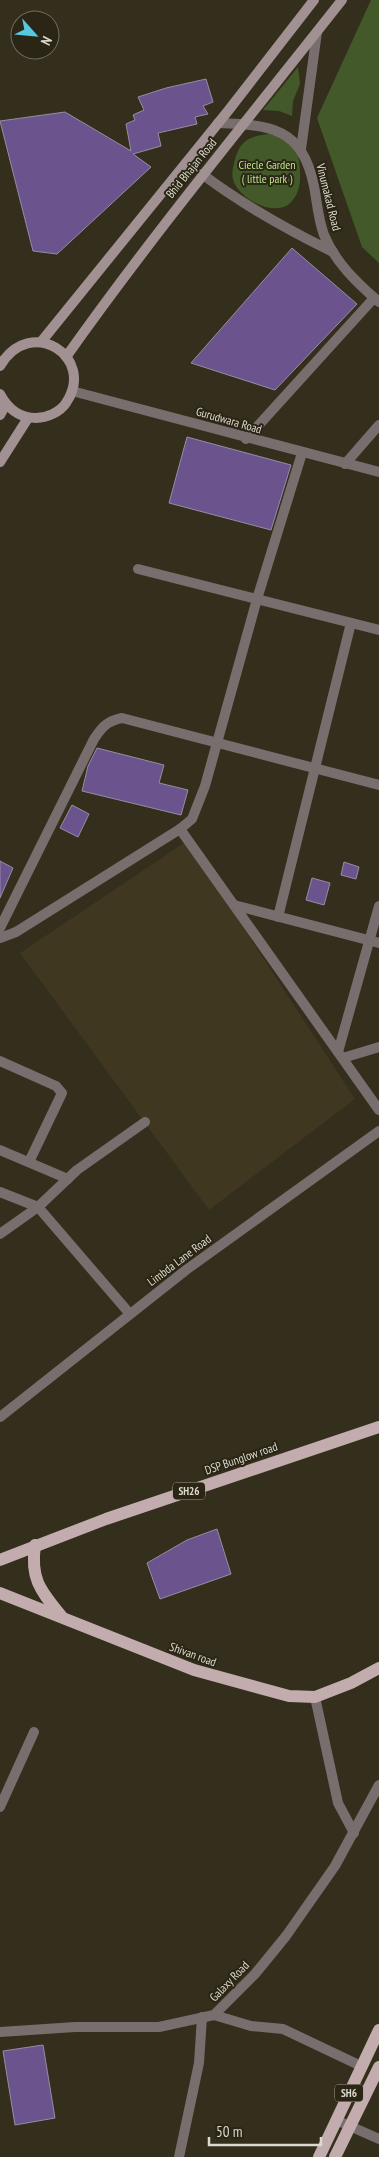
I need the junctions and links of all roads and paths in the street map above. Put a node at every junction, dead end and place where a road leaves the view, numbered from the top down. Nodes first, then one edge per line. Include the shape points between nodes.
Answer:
1 (314, 0) edge
2 (342, 0) edge
3 (317, 32) junction
4 (218, 124) junction
5 (244, 124) junction
6 (301, 149) junction
7 (202, 174) junction
8 (333, 252) junction
9 (377, 300) edge
10 (41, 342) junction
11 (66, 357) junction
12 (0, 366) edge
13 (72, 392) junction
14 (0, 394) edge
15 (6, 404) junction
16 (0, 415) edge
17 (28, 418) junction
18 (379, 424) edge
19 (246, 439) junction
20 (302, 453) junction
21 (0, 462) edge
22 (345, 464) junction
23 (379, 472) edge
24 (138, 569) dead end
25 (257, 599) junction
26 (351, 623) junction
27 (379, 630) edge
28 (217, 743) junction
29 (314, 768) junction
30 (379, 786) edge
31 (180, 829) junction
32 (234, 906) junction
33 (379, 906) edge
34 (278, 917) junction
35 (0, 928) edge
36 (0, 938) edge
37 (374, 942) edge
38 (379, 1047) edge
39 (340, 1055) junction
40 (0, 1061) edge
41 (379, 1110) edge
42 (145, 1122) dead end
43 (379, 1131) edge
44 (0, 1150) edge
45 (29, 1162) junction
46 (68, 1179) junction
47 (0, 1192) edge
48 (38, 1207) junction
49 (0, 1234) edge
50 (130, 1314) junction
51 (0, 1417) edge
52 (379, 1427) edge
53 (35, 1545) junction
54 (0, 1560) edge
55 (0, 1593) edge
56 (63, 1619) junction
57 (379, 1668) edge
58 (314, 1697) junction
59 (34, 1732) dead end
60 (379, 1785) edge
61 (0, 1807) edge
62 (354, 1833) junction
63 (214, 2015) junction
64 (202, 2017) junction
65 (379, 2030) edge
66 (0, 2032) edge
67 (361, 2066) junction
68 (379, 2067) edge
69 (336, 2120) junction
70 (351, 2125) junction
71 (379, 2139) edge
72 (179, 2157) edge
73 (319, 2157) edge
74 (335, 2157) edge

1 - 4 main road, Bhid Bhajan Road
2 - 3 main road, Bhid Bhajan Road
3 - 5 main road, Bhid Bhajan Road
3 - 6 street
4 - 5 street, Vinumakad Road
4 - 10 main road, Bhid Bhajan Road
5 - 6 street, Vinumakad Road via 281,132
5 - 7 main road, Bhid Bhajan Road
6 - 8 street, Vinumakad Road via 309,165 324,233
7 - 8 street, Vinumakad Road via 264,217
7 - 11 main road, Bhid Bhajan Road
8 - 9 street, Vinumakad Road via 345,269
9 - 19 street
10 - 11 main road via 52,345
10 - 12 main road via 17,347 6,355
11 - 13 main road via 74,373
13 - 17 main road via 64,407 54,414
13 - 19 street, Gurudwara Road
14 - 15 main road
15 - 16 main road
15 - 17 main road
17 - 21 main road
18 - 22 street
19 - 20 street, Gurudwara Road
20 - 22 street, Gurudwara Road
20 - 25 street
22 - 23 street, Gurudwara Road
24 - 25 street
25 - 26 street
25 - 28 street
26 - 27 street
26 - 29 street
28 - 29 street
28 - 31 street via 199,805 192,819
28 - 35 street via 122,718 103,726
29 - 30 street
29 - 34 street
31 - 32 street
31 - 36 street via 16,932
32 - 34 street
32 - 39 street
33 - 37 street
34 - 37 street
37 - 39 street
38 - 39 street
39 - 41 street
40 - 45 street via 56,1086 62,1093
42 - 46 street
43 - 50 street, Limbda Lane Road via 239,1230
44 - 45 street
45 - 46 street
46 - 48 street
47 - 48 street
48 - 49 street
48 - 50 street
50 - 51 street, Limbda Lane Road
52 - 53 main road, DSP Bunglow road / SH26
53 - 54 main road, DSP Bunglow road / SH26
53 - 56 main road via 35,1578
55 - 56 main road, Shivan road
56 - 58 main road, Shivan road via 194,1670 289,1696
57 - 58 main road, Shivan road
58 - 62 street via 338,1803
59 - 61 street
60 - 62 street, Galaxy Road
62 - 63 street, Galaxy Road via 286,1936 255,1974
63 - 64 street, Galaxy Road
63 - 67 street via 251,2026 283,2029
64 - 66 street, Galaxy Road via 159,2027
64 - 72 street via 199,2063
65 - 67 main road, SH6
67 - 69 main road, SH6
68 - 70 main road, SH6
69 - 70 street
69 - 73 main road, SH6
70 - 71 street
70 - 74 main road, SH6

